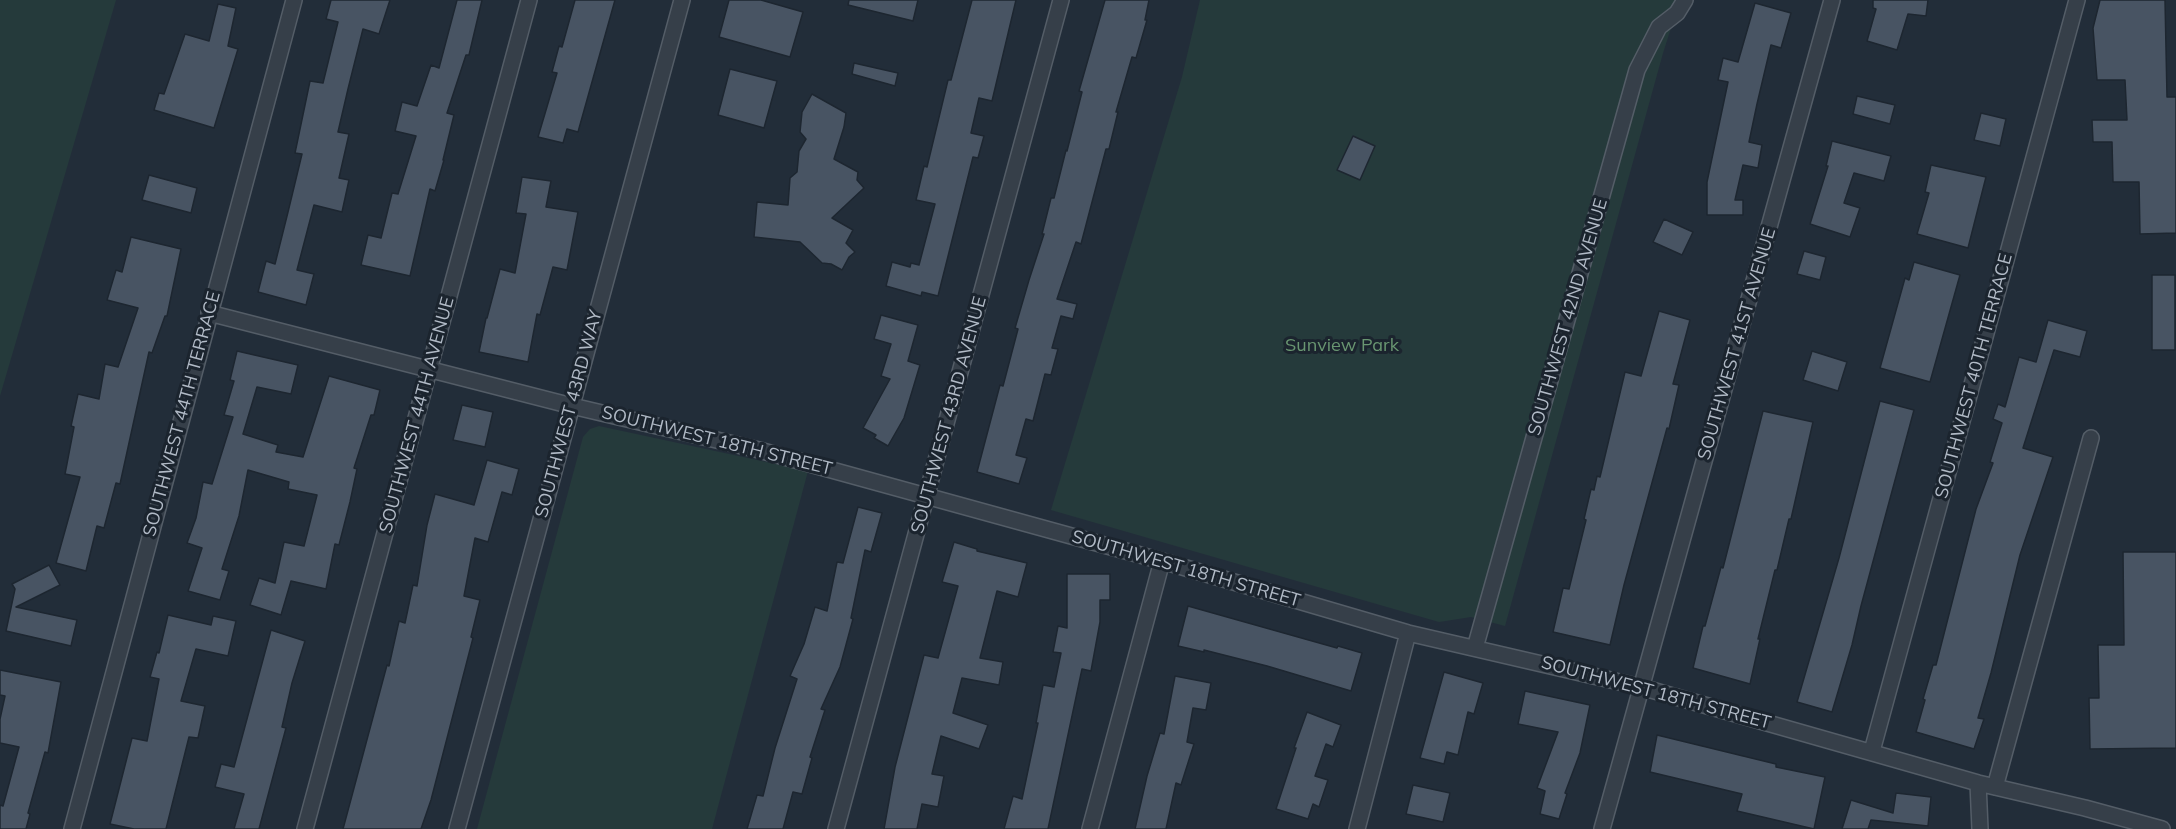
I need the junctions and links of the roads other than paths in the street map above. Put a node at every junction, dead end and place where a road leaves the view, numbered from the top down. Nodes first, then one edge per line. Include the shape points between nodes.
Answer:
1 (294, 0) edge
2 (529, 0) edge
3 (682, 0) edge
4 (1062, 0) edge
5 (1685, 0) edge
6 (1832, 0) edge
7 (2077, 0) edge
8 (209, 313) junction
9 (430, 368) junction
10 (572, 406) junction
11 (2091, 438) dead end
12 (927, 495) junction
13 (1162, 561) junction
14 (1408, 633) junction
15 (1475, 648) junction
16 (1641, 687) junction
17 (1872, 752) junction
18 (1978, 783) junction
19 (1995, 787) junction
20 (72, 829) edge
21 (305, 829) edge
22 (457, 829) edge
23 (836, 829) edge
24 (1090, 829) edge
25 (1357, 829) edge
26 (1602, 829) edge
27 (1980, 829) edge
28 (2162, 829) edge

1 - 8 street, SOUTHWEST 44TH TERRACE
2 - 9 street, SOUTHWEST 44TH AVENUE
3 - 10 street, SOUTHWEST 43RD WAY
4 - 12 street, SOUTHWEST 43RD AVENUE
5 - 15 street, SOUTHWEST 42ND AVENUE via 1677,13 1659,27 1637,70
6 - 16 street, SOUTHWEST 41ST AVENUE
7 - 17 street, SOUTHWEST 40TH TERRACE
8 - 9 street, SOUTHWEST 18TH STREET
8 - 20 street, SOUTHWEST 44TH TERRACE
9 - 10 street, SOUTHWEST 18TH STREET
9 - 21 street, SOUTHWEST 44TH AVENUE
10 - 12 street, SOUTHWEST 18TH STREET
10 - 22 street, SOUTHWEST 43RD WAY
11 - 19 street
12 - 13 street, SOUTHWEST 18TH STREET
12 - 23 street, SOUTHWEST 43RD AVENUE
13 - 14 street, SOUTHWEST 18TH STREET
13 - 24 street
14 - 15 street, SOUTHWEST 18TH STREET
14 - 25 street
15 - 16 street, SOUTHWEST 18TH STREET
16 - 17 street, SOUTHWEST 18TH STREET
16 - 26 street, SOUTHWEST 41ST AVENUE
17 - 18 street, SOUTHWEST 18TH STREET
18 - 19 street, SOUTHWEST 18TH STREET
18 - 27 street
19 - 28 street, SOUTHWEST 18TH STREET

